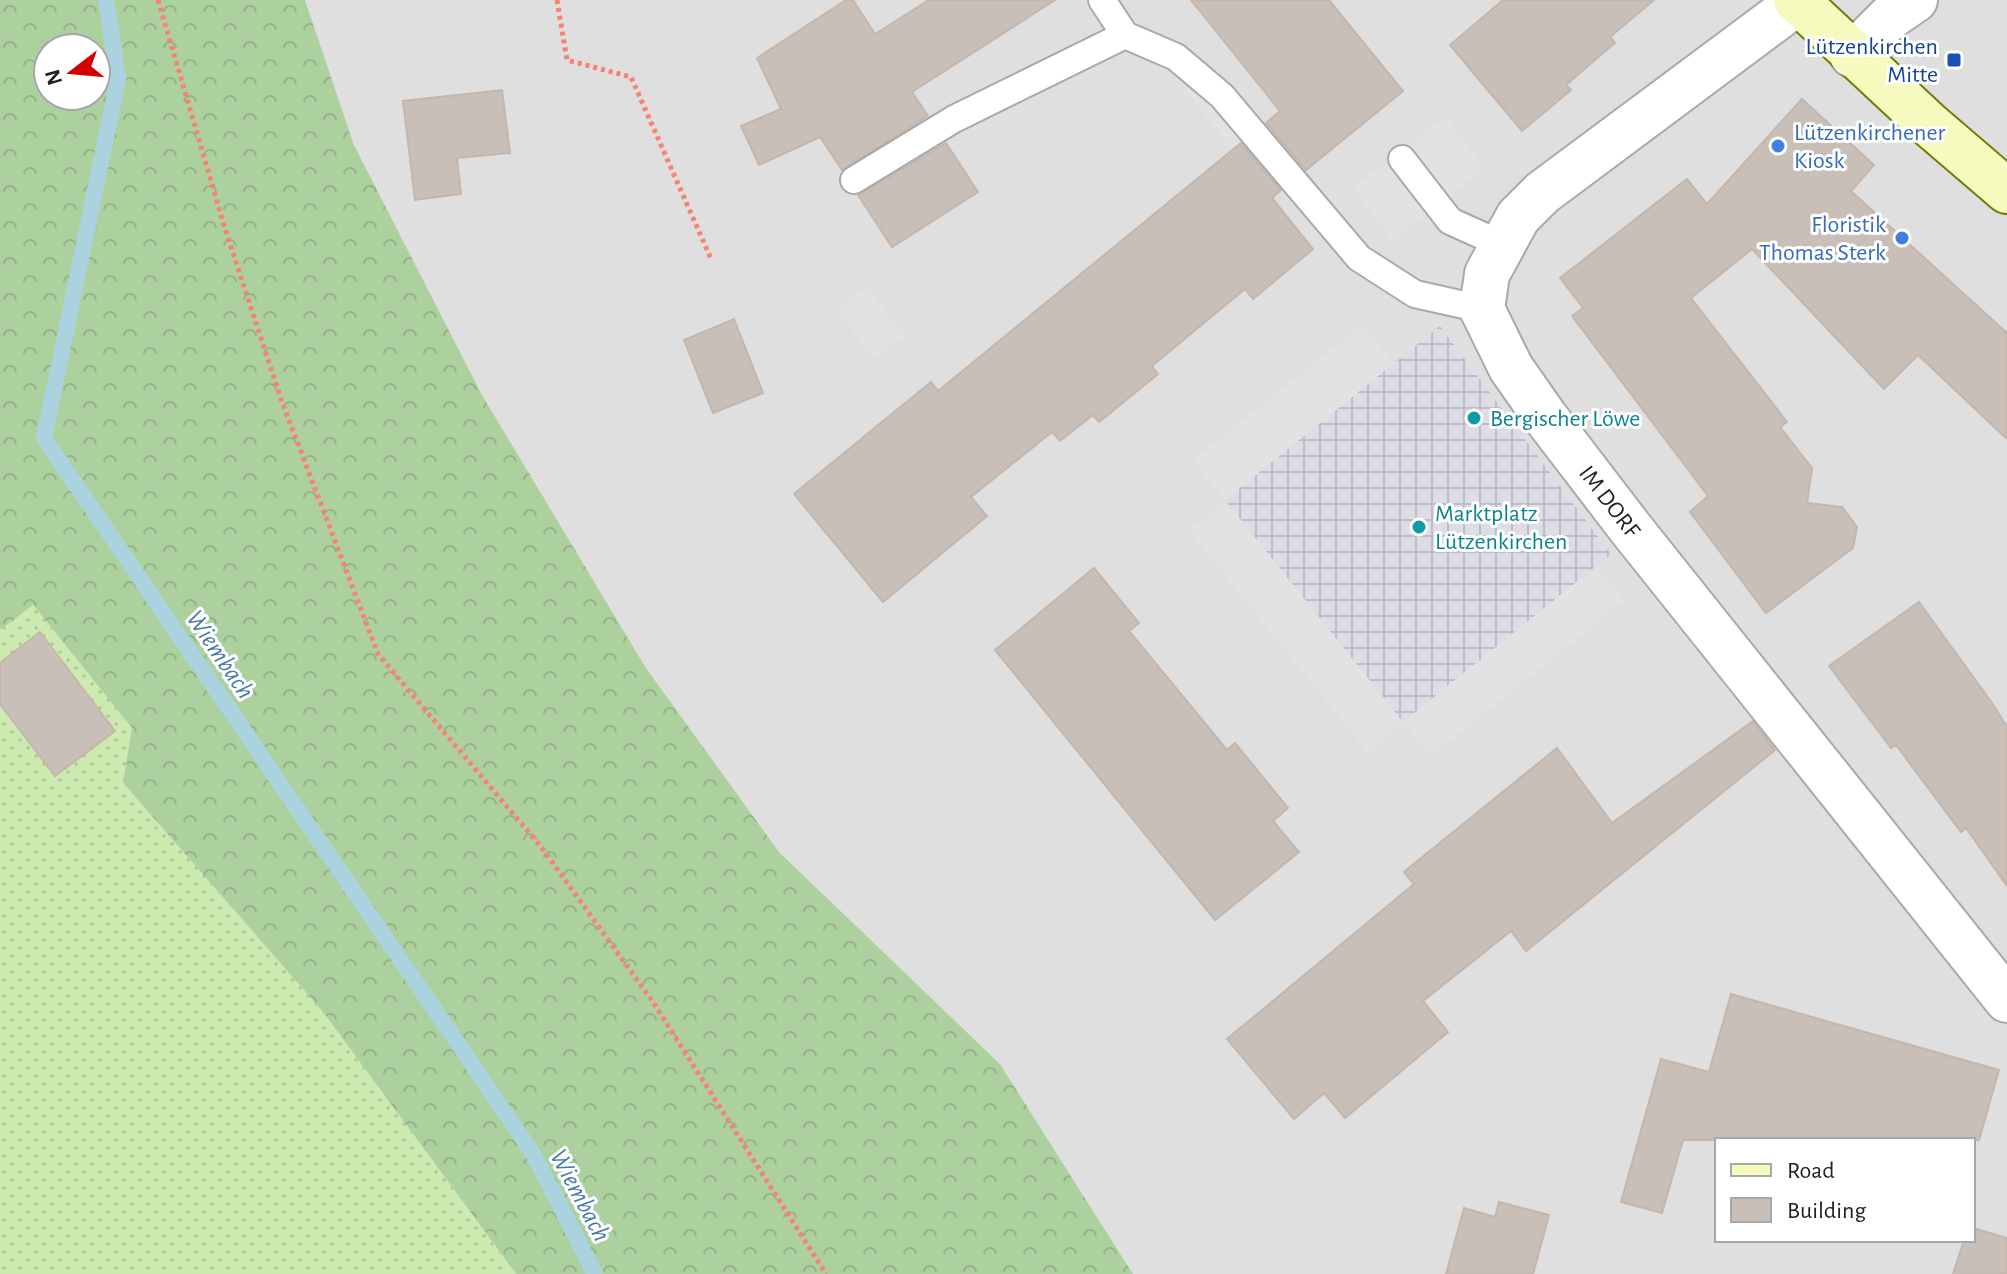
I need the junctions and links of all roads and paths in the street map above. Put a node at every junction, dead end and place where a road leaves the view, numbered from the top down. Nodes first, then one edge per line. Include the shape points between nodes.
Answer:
1 (158, 0) edge
2 (557, 0) edge
3 (1102, 0) edge
4 (1915, 0) edge
5 (1793, 1) edge
6 (1125, 35) junction
7 (1852, 55) junction
8 (1402, 159) dead end
9 (854, 180) dead end
10 (2007, 191) edge
11 (1501, 244) junction
12 (712, 261) dead end
13 (1482, 309) junction
14 (2007, 1000) edge
15 (826, 1274) edge

1 - 15 path via 282,402 378,654 542,848 598,925
2 - 12 path via 567,60 631,77
3 - 6 lane
4 - 7 street
5 - 7 main road
5 - 11 street via 1542,193
6 - 9 lane via 954,119
6 - 13 lane via 1176,57 1222,96 1359,258 1415,294
7 - 10 main road
8 - 11 lane via 1450,221
11 - 13 street via 1487,274
13 - 14 street, IM DORF via 1511,368 1631,529

